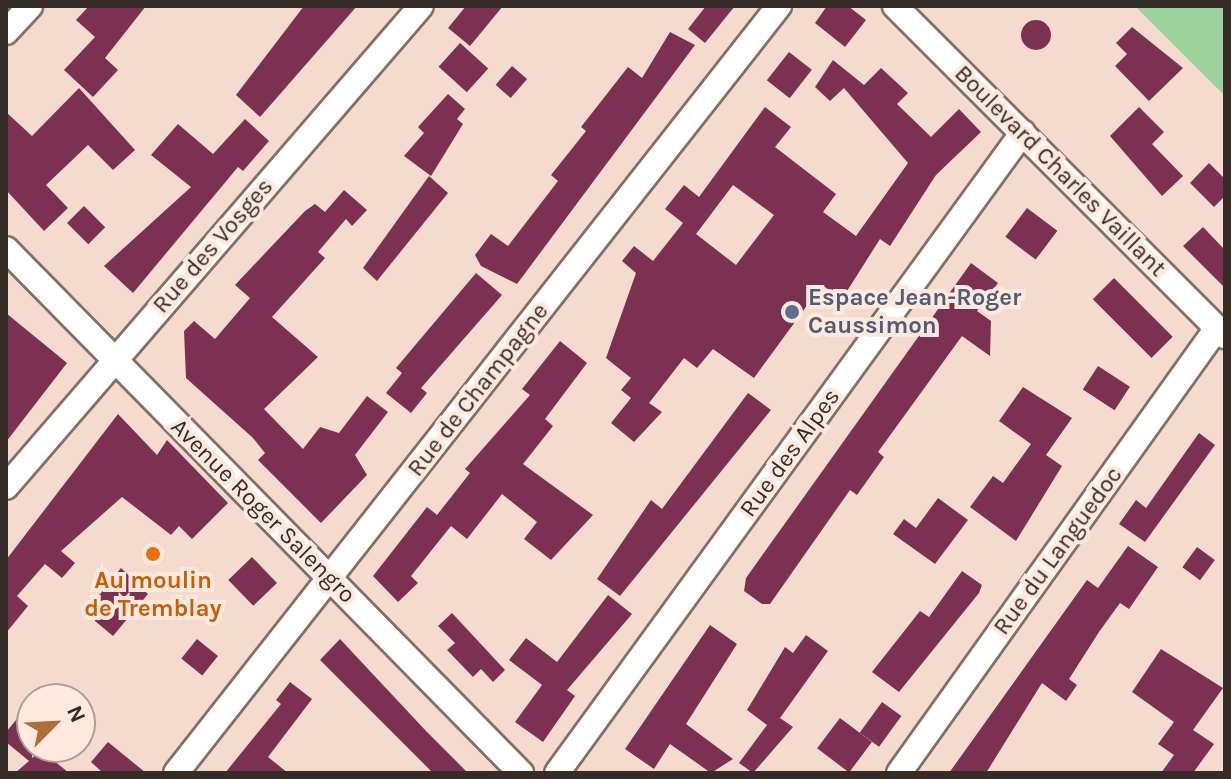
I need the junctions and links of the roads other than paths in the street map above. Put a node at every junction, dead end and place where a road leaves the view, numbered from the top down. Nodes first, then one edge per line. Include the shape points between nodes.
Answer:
1 (30, 6) edge
2 (421, 6) edge
3 (779, 6) edge
4 (895, 6) edge
5 (6, 32) edge
6 (1023, 132) junction
7 (6, 249) edge
8 (1221, 332) edge
9 (114, 361) junction
10 (6, 487) edge
11 (329, 579) junction
12 (176, 773) edge
13 (521, 773) edge
14 (557, 773) edge
15 (899, 773) edge

1 - 5 street
2 - 9 street, Rue des Vosges
3 - 11 street, Rue de Champagne
4 - 6 street, Boulevard Charles Vaillant
6 - 8 street, Boulevard Charles Vaillant
6 - 14 street, Rue des Alpes
7 - 9 street, Avenue Roger Salengro
8 - 15 street, Rue du Languedoc
9 - 10 street, Rue des Vosges
9 - 11 street, Avenue Roger Salengro
11 - 12 street, Rue de Champagne
11 - 13 street, Avenue Roger Salengro

